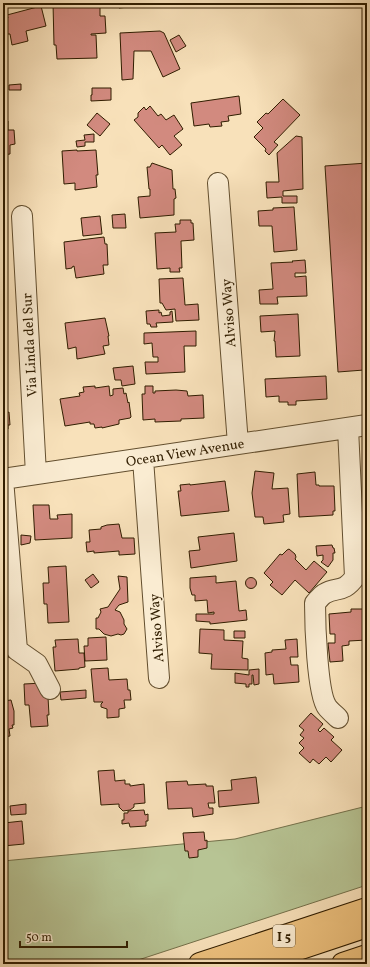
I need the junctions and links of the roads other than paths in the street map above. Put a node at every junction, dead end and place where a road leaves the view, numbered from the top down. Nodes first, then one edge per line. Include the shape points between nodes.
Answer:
1 (218, 183) dead end
2 (22, 216) dead end
3 (358, 426) edge
4 (238, 444) junction
5 (143, 459) junction
6 (36, 474) junction
7 (3, 479) edge
8 (159, 678) dead end
9 (50, 689) dead end
10 (338, 718) dead end
11 (367, 909) edge
12 (367, 926) edge
13 (367, 956) edge
14 (200, 964) edge
15 (253, 964) edge
16 (343, 964) edge

1 - 4 street, Alviso Way
2 - 6 street, Via Linda del Sur
3 - 4 street, Ocean View Avenue
3 - 10 street via 355,577 342,589 325,593 315,603 322,694 327,707
4 - 5 street, Ocean View Avenue
5 - 6 street, Ocean View Avenue
5 - 8 street, Alviso Way
6 - 7 street, Ocean View Avenue
7 - 9 street via 17,650 37,664
11 - 14 highway, I 5
12 - 15 highway
13 - 16 highway

